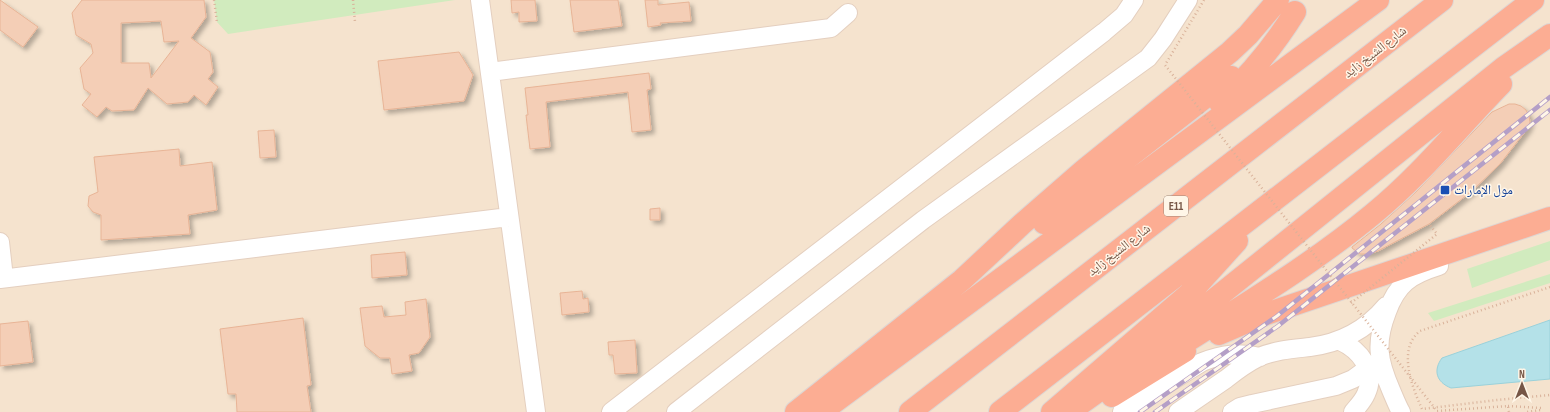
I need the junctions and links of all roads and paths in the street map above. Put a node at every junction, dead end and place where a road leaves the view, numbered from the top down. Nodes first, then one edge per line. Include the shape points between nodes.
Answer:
1 (214, 0) edge
2 (353, 0) edge
3 (480, 0) edge
4 (1134, 0) edge
5 (1188, 0) edge
6 (1204, 0) edge
7 (1378, 0) edge
8 (1442, 0) edge
9 (1532, 0) edge
10 (1293, 4) edge
11 (848, 12) dead end
12 (217, 22) dead end
13 (355, 22) dead end
14 (1547, 37) edge
15 (490, 72) junction
16 (1261, 211) junction
17 (509, 217) junction
18 (1550, 218) edge
19 (1429, 224) dead end
20 (1513, 231) junction
21 (0, 242) edge
22 (2, 278) edge
23 (1550, 287) edge
24 (1392, 297) junction
25 (972, 302) junction
26 (1351, 302) junction
27 (1340, 341) junction
28 (1260, 357) junction
29 (1368, 368) junction
30 (1550, 395) edge
31 (1508, 406) junction
32 (1081, 411) edge
33 (536, 412) edge
34 (611, 412) edge
35 (676, 412) edge
36 (796, 412) edge
37 (821, 412) edge
38 (839, 412) edge
39 (910, 412) edge
40 (1000, 412) edge
41 (1052, 412) edge
42 (1122, 412) edge
43 (1178, 412) edge
44 (1232, 412) edge
45 (1353, 412) edge
46 (1401, 412) edge
47 (1509, 412) edge
48 (1527, 412) edge

1 - 12 path
2 - 13 path
3 - 15 street
4 - 34 street via 1124,16 1104,32
5 - 35 street via 1163,40 1148,58 923,220
6 - 26 path, bridge via 1165,65
7 - 25 highway
8 - 39 highway, شارع الشيخ زايد / E11
9 - 16 highway
10 - 25 highway via 1282,32 1258,64 1219,104 1009,267
10 - 36 highway via 1248,35 1073,179 962,280
11 - 15 street via 831,28
14 - 32 highway via 1503,68 1115,379
14 - 32 highway via 1435,157 1373,215 1305,266 1156,360
15 - 17 street
16 - 40 highway
16 - 41 highway via 1190,293
17 - 22 street
17 - 33 street
18 - 20 highway
19 - 26 path, bridge via 1437,234
20 - 24 street via 1471,255 1420,273 1404,283
20 - 32 highway via 1241,324 1193,347
21 - 22 street
23 - 30 path via 1420,331 1410,343 1409,355 1412,383 1422,409
24 - 27 street via 1371,322
24 - 46 street via 1380,332 1379,352 1383,372
25 - 37 highway
25 - 38 highway via 930,344
26 - 31 path, bridge via 1436,411
27 - 28 street via 1281,350
27 - 29 street via 1357,351
28 - 42 street via 1236,354 1202,362
28 - 43 street via 1237,370
29 - 44 street via 1353,379 1336,386 1252,404
29 - 45 street via 1370,381 1367,394
31 - 47 path, bridge
31 - 48 path via 1541,408

